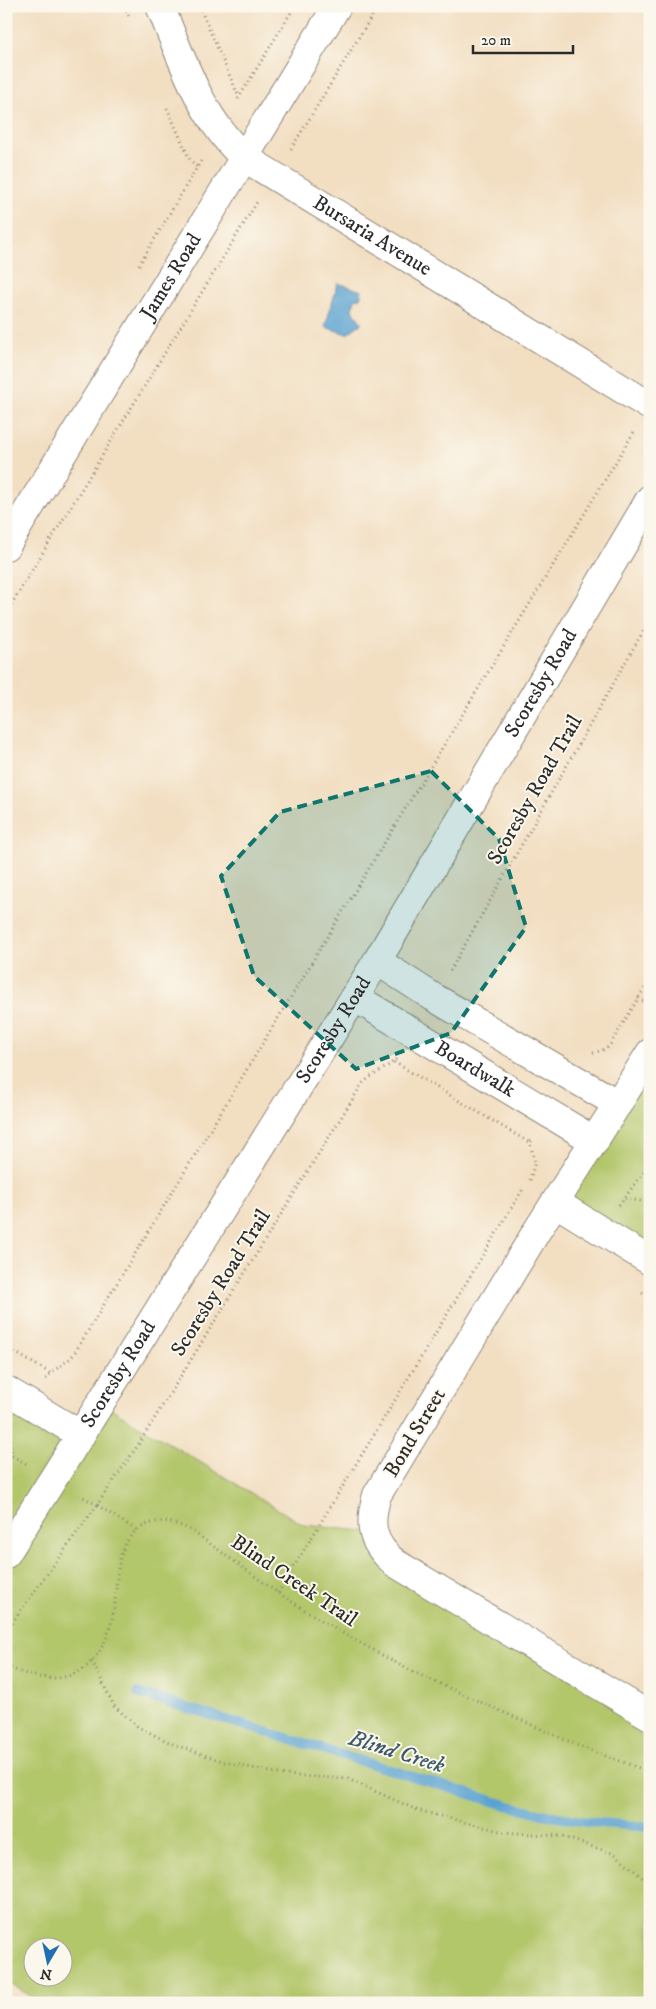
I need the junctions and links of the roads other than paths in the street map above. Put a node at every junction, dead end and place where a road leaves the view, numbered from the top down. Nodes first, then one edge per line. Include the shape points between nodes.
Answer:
1 (160, 6) edge
2 (337, 6) edge
3 (245, 158) junction
4 (650, 406) edge
5 (650, 500) edge
6 (6, 546) edge
7 (377, 961) junction
8 (354, 997) junction
9 (650, 1053) edge
10 (618, 1104) junction
11 (595, 1141) junction
12 (556, 1203) junction
13 (650, 1261) edge
14 (6, 1390) edge
15 (81, 1435) junction
16 (6, 1554) edge
17 (650, 1716) edge

1 - 3 street, Bursaria Avenue via 205,107 226,140
2 - 3 street, James Road
3 - 4 street, Bursaria Avenue
3 - 6 street, James Road
5 - 7 street, Scoresby Road
7 - 8 street, Scoresby Road
7 - 10 street, Boardwalk
8 - 11 street, Boardwalk
8 - 15 street, Scoresby Road
9 - 10 street, Bond Street
10 - 11 street, Bond Street
11 - 12 street, Bond Street
12 - 13 street
12 - 17 street, Bond Street via 377,1496 372,1532 381,1549 395,1563
14 - 15 street
15 - 16 street, Scoresby Road

